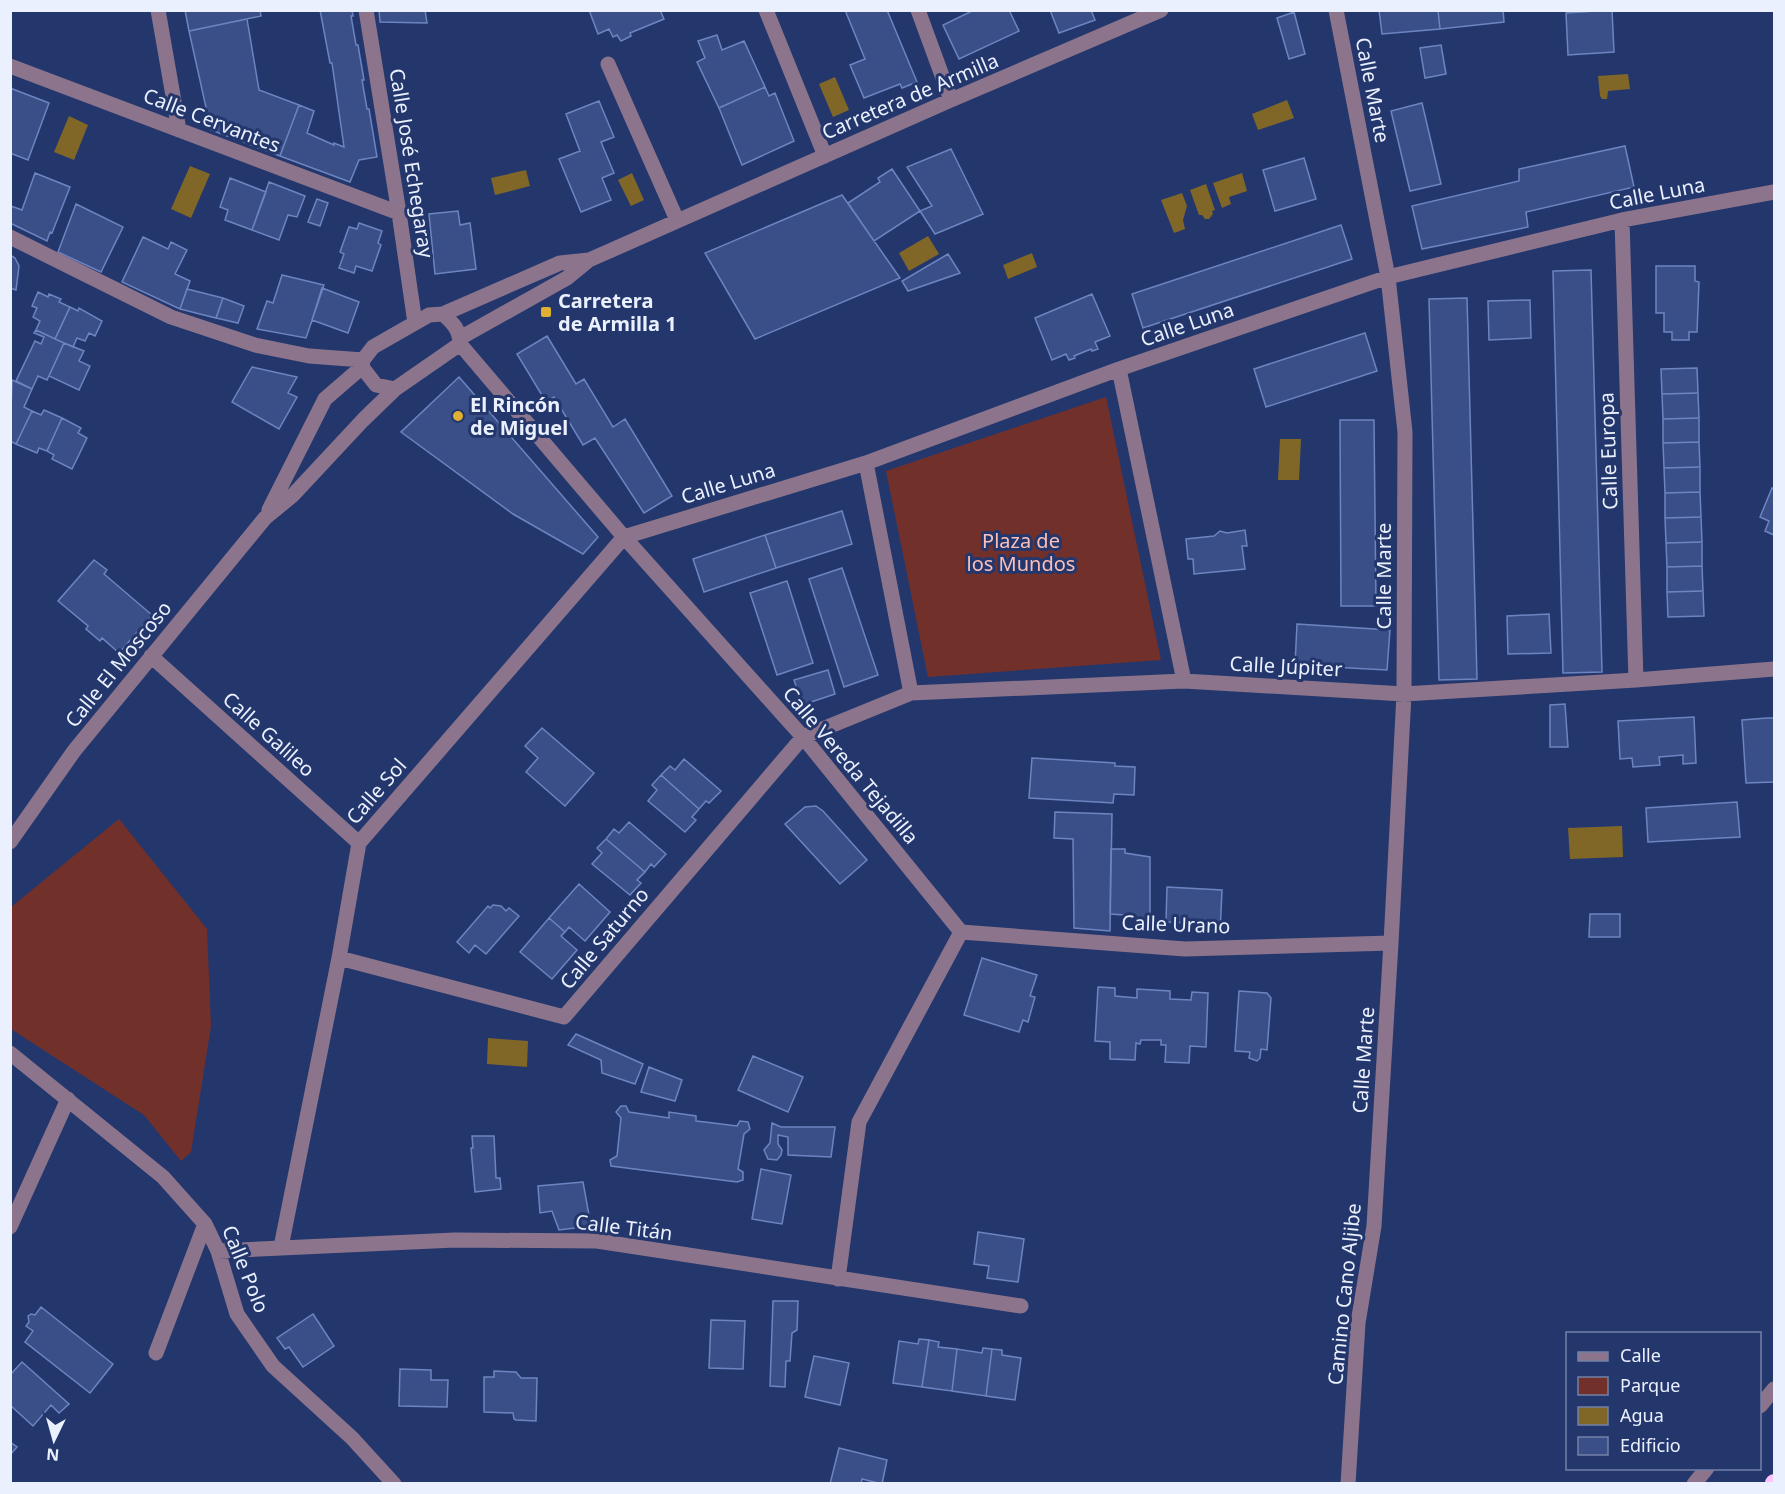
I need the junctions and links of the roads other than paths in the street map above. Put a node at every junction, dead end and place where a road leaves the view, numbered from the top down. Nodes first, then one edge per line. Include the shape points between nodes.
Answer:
1 (158, 10) edge
2 (366, 10) edge
3 (766, 10) edge
4 (918, 10) edge
5 (1161, 10) edge
6 (1336, 10) edge
7 (608, 64) dead end
8 (10, 66) edge
9 (951, 100) junction
10 (179, 130) junction
11 (825, 156) junction
12 (1774, 192) edge
13 (399, 213) junction
14 (677, 220) junction
15 (1622, 220) junction
16 (10, 237) edge
17 (589, 260) junction
18 (1388, 277) junction
19 (443, 314) junction
20 (415, 323) junction
21 (460, 341) junction
22 (362, 363) junction
23 (1119, 369) junction
24 (395, 389) junction
25 (866, 463) junction
26 (265, 518) junction
27 (624, 537) junction
28 (151, 656) junction
29 (1774, 669) edge
30 (1636, 680) junction
31 (1184, 681) junction
32 (911, 693) junction
33 (1404, 694) junction
34 (803, 737) junction
35 (10, 842) edge
36 (359, 843) junction
37 (961, 932) junction
38 (1391, 943) junction
39 (339, 958) junction
40 (10, 1053) edge
41 (68, 1099) junction
42 (1379, 1146) joint
43 (205, 1224) junction
44 (10, 1227) edge
45 (282, 1247) junction
46 (218, 1251) junction
47 (838, 1279) junction
48 (1021, 1306) dead end
49 (156, 1353) dead end
50 (1774, 1389) edge
51 (1761, 1405) edge
52 (1705, 1470) edge
53 (394, 1484) edge
54 (1348, 1484) edge
55 (1694, 1484) edge

1 - 10 street
2 - 13 street, Calle José Echegaray
3 - 11 street
4 - 9 street
5 - 9 street, Carretera de Armilla
6 - 18 street, Calle Marte
7 - 14 street
8 - 10 street, Calle Cervantes
9 - 11 street, Carretera de Armilla
10 - 13 street, Calle Cervantes
11 - 14 street, Carretera de Armilla
12 - 15 street, Calle Luna
13 - 20 street, Calle José Echegaray
14 - 17 street, Carretera de Armilla
15 - 18 street, Calle Luna
15 - 30 street, Calle Europa
16 - 22 street via 171,317 255,345
17 - 19 street, Carretera de Armilla via 560,263
17 - 21 street, Carretera de Armilla via 567,278
18 - 23 street, Calle Luna
18 - 33 street, Calle Marte via 1405,432
19 - 20 street, Carretera de Armilla via 429,315
19 - 21 street, Calle Vereda Tejadilla via 455,325
20 - 22 street, Calle El Moscoso via 373,347
21 - 24 street, Carretera de Armilla
21 - 27 street, Calle Vereda Tejadilla
22 - 24 street via 376,385
22 - 26 street, Calle El Moscoso via 325,399
23 - 25 street, Calle Luna
23 - 31 street
24 - 26 street, Calle El Moscoso via 293,495
25 - 27 street, Calle Luna
25 - 32 street
26 - 28 street, Calle El Moscoso
27 - 34 street, Calle Vereda Tejadilla
27 - 36 street, Calle Sol
28 - 35 street, Calle El Moscoso via 74,751
28 - 36 street, Calle Galileo
29 - 30 street, Calle Júpiter
30 - 33 street, Calle Júpiter
31 - 32 street, Calle Júpiter
31 - 33 street, Calle Júpiter
32 - 34 street, Calle Júpiter
33 - 38 street, Calle Marte
34 - 37 street, Calle Vereda Tejadilla
34 - 39 street, Calle Saturno via 564,1017
36 - 39 street, Calle Sol
37 - 38 street, Calle Urano via 1185,949
37 - 47 street via 859,1122
38 - 42 street, Calle Marte
39 - 45 street, Calle Sol
40 - 41 street, Calle Polo
41 - 43 street, Calle Polo via 163,1177
41 - 44 street
42 - 54 street, Camino Cano Aljibe via 1374,1226 1358,1323
43 - 46 street, Calle Polo
43 - 49 street
45 - 46 street, Calle Titán
45 - 47 street, Calle Titán via 455,1240 597,1241
46 - 53 street, Calle Polo via 237,1314 273,1366 352,1438
47 - 48 street, Calle Titán
50 - 51 street
52 - 55 street

